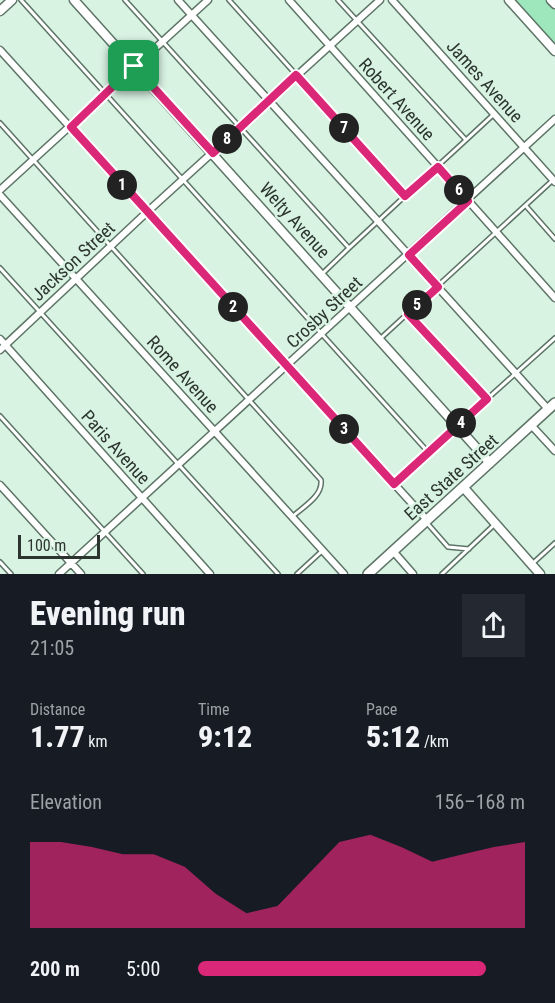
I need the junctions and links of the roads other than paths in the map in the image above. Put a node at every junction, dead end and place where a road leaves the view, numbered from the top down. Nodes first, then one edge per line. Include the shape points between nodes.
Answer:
1 (12, 0) edge
2 (21, 0) edge
3 (74, 0) edge
4 (125, 0) edge
5 (178, 0) edge
6 (208, 0) edge
7 (229, 0) edge
8 (289, 0) edge
9 (338, 0) edge
10 (380, 0) edge
11 (392, 0) edge
12 (509, 0) edge
13 (551, 0) edge
14 (555, 4) edge
15 (0, 11) edge
16 (192, 15) junction
17 (357, 20) junction
18 (162, 41) junction
19 (329, 45) junction
20 (0, 50) edge
21 (555, 51) edge
22 (134, 66) junction
23 (296, 75) junction
24 (106, 93) junction
25 (270, 99) junction
26 (494, 113) junction
27 (0, 123) edge
28 (554, 123) edge
29 (71, 127) junction
30 (240, 127) junction
31 (466, 140) junction
32 (525, 148) junction
33 (213, 153) junction
34 (33, 160) junction
35 (438, 167) junction
36 (183, 179) junction
37 (554, 180) edge
38 (0, 190) edge
39 (0, 195) edge
40 (405, 196) junction
41 (468, 201) junction
42 (526, 206) junction
43 (146, 213) junction
44 (379, 221) junction
45 (496, 232) junction
46 (555, 239) edge
47 (111, 246) junction
48 (349, 248) junction
49 (409, 255) junction
50 (0, 268) edge
51 (322, 274) junction
52 (77, 279) junction
53 (438, 287) junction
54 (555, 298) edge
55 (351, 307) junction
56 (40, 313) junction
57 (408, 314) junction
58 (322, 333) junction
59 (555, 338) edge
60 (0, 339) edge
61 (380, 339) junction
62 (6, 345) junction
63 (0, 350) edge
64 (287, 366) junction
65 (517, 374) junction
66 (249, 399) junction
67 (487, 399) junction
68 (552, 406) edge
69 (0, 416) edge
70 (458, 426) junction
71 (532, 426) junction
72 (215, 431) junction
73 (555, 451) edge
74 (429, 453) junction
75 (490, 463) junction
76 (179, 464) junction
77 (394, 484) junction
78 (0, 485) edge
79 (464, 488) junction
80 (143, 499) junction
81 (292, 517) junction
82 (426, 521) junction
83 (495, 524) junction
84 (105, 532) junction
85 (555, 543) edge
86 (469, 549) junction
87 (322, 550) junction
88 (393, 551) junction
89 (0, 562) edge
90 (71, 563) junction
91 (532, 565) junction
92 (11, 574) edge
93 (59, 574) edge
94 (81, 574) edge
95 (143, 574) edge
96 (210, 574) edge
97 (278, 574) edge
98 (297, 574) edge
99 (344, 574) edge
100 (368, 574) edge
101 (414, 574) edge
102 (441, 574) edge
103 (540, 574) edge

1 - 15 street
2 - 24 lane
3 - 22 street, Welty Avenue
4 - 18 lane
5 - 16 street
6 - 16 street
7 - 23 lane
8 - 19 street, Robert Avenue
9 - 17 lane
10 - 17 street, Jackson Street
11 - 26 street, James Avenue
12 - 21 street
13 - 14 street
16 - 18 street
16 - 25 street
17 - 19 street, Jackson Street
17 - 31 lane
18 - 22 street
18 - 30 lane
19 - 23 street, Jackson Street
19 - 35 street, Robert Avenue
20 - 29 street
22 - 24 street
22 - 33 street, Welty Avenue
23 - 25 street, Jackson Street
23 - 40 lane
24 - 29 street
24 - 36 lane
25 - 30 street, Jackson Street
25 - 44 street
26 - 31 lane
26 - 32 street, James Avenue
27 - 34 lane
28 - 32 street, Crosby Street
29 - 34 street
29 - 43 street
30 - 33 street, Jackson Street
30 - 48 lane
31 - 35 lane
32 - 37 street, James Avenue
32 - 41 street, Crosby Street
33 - 36 street, Jackson Street
33 - 51 street, Welty Avenue
34 - 38 street
34 - 47 lane
35 - 40 lane
35 - 41 street, Robert Avenue
36 - 43 street, Jackson Street
36 - 58 lane
37 - 42 lane
39 - 52 street, Rome Avenue
40 - 44 lane
41 - 45 street, Robert Avenue
41 - 49 street, Crosby Street
42 - 45 lane
42 - 46 lane
43 - 47 street, Jackson Street
43 - 64 street
44 - 48 lane
44 - 49 street
45 - 53 lane
45 - 54 street, Robert Avenue
47 - 52 street, Jackson Street
47 - 66 lane
48 - 51 lane
49 - 53 street
49 - 55 street, Crosby Street
50 - 56 lane
51 - 55 street, Welty Avenue
52 - 56 street, Jackson Street
52 - 72 street, Rome Avenue
53 - 57 lane
53 - 65 street
55 - 58 street, Crosby Street
55 - 61 street, Welty Avenue
56 - 62 street, Jackson Street
56 - 76 lane
57 - 61 lane
57 - 67 lane
58 - 64 street, Crosby Street
58 - 74 lane
59 - 65 lane
60 - 62 street, Paris Avenue
61 - 70 street, Welty Avenue
62 - 63 street, Jackson Street
62 - 80 street, Paris Avenue
64 - 66 street, Crosby Street
64 - 77 street
65 - 67 lane
65 - 68 street
66 - 72 street, Crosby Street
66 - 81 lane via 321,480 319,493
67 - 70 lane
68 - 71 main road, East State Street
69 - 84 lane
70 - 74 lane
70 - 75 street, Welty Avenue
71 - 73 street
71 - 75 main road, East State Street
72 - 76 street, Crosby Street
72 - 81 street, Rome Avenue
74 - 77 lane
75 - 79 main road, East State Street
76 - 80 street, Crosby Street
76 - 97 lane
77 - 82 street
78 - 90 street
79 - 82 main road, East State Street
79 - 83 street
80 - 84 street, Crosby Street
80 - 96 street, Paris Avenue
81 - 87 street, Rome Avenue
82 - 86 lane via 448,547
82 - 88 main road, East State Street
83 - 86 lane
83 - 91 street
84 - 90 street, Crosby Street
84 - 95 lane
85 - 91 lane
86 - 102 lane
87 - 98 lane
87 - 99 street, Rome Avenue
88 - 100 main road, East State Street
88 - 101 street
89 - 92 lane
90 - 93 street, Crosby Street
90 - 94 street
91 - 103 street

